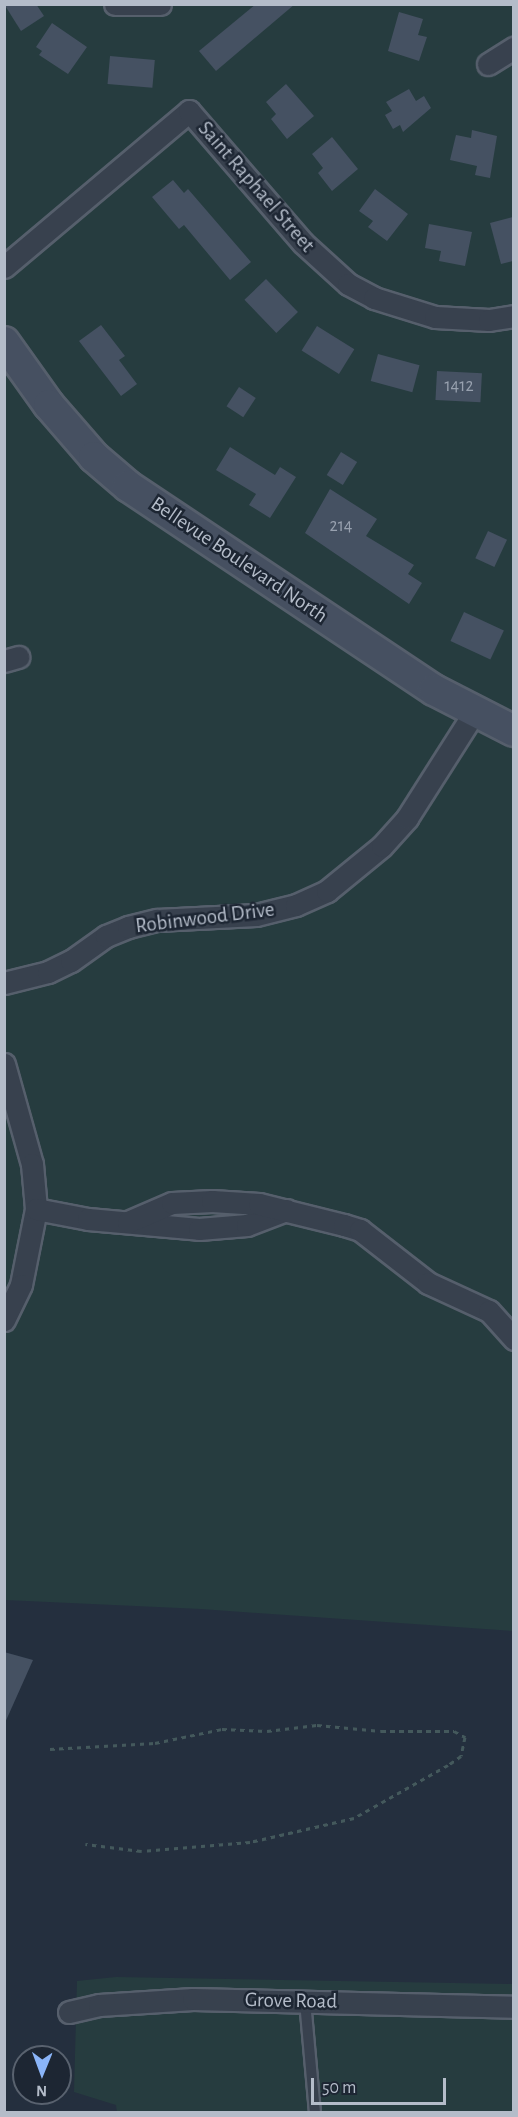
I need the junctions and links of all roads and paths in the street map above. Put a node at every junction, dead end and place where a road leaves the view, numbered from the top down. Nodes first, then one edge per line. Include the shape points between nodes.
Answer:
1 (115, 4) edge
2 (160, 4) edge
3 (513, 48) edge
4 (488, 64) dead end
5 (4, 267) edge
6 (513, 316) edge
7 (4, 342) edge
8 (474, 714) junction
9 (513, 731) edge
10 (4, 983) edge
11 (4, 1064) edge
12 (36, 1209) junction
13 (287, 1209) junction
14 (128, 1222) junction
15 (4, 1320) edge
16 (513, 1339) edge
17 (50, 1749) dead end
18 (85, 1844) dead end
19 (305, 2001) junction
20 (513, 2007) edge
21 (69, 2012) dead end
22 (315, 2112) edge

1 - 2 street
3 - 4 street
5 - 6 street, Saint Raphael Street via 189,111 303,243 348,284 374,298 435,316 489,320
7 - 8 main road, Bellevue Boulevard North via 49,405 94,458 128,486
8 - 9 main road, Bellevue Boulevard North
8 - 10 street, Robinwood Drive via 407,818 382,846 327,891 296,905 256,915 156,920 128,927 48,972
11 - 12 street via 32,1164
12 - 14 street
12 - 15 street via 21,1286
13 - 14 street via 247,1224 218,1228
13 - 14 street via 190,1201 172,1203
13 - 16 street via 360,1230 428,1283 489,1311
17 - 18 path via 155,1743 222,1729 267,1731 317,1725 381,1731 454,1731 465,1737 461,1756 448,1766 354,1818 250,1842 141,1851
19 - 20 street, Grove Road
19 - 21 street, Grove Road via 193,1999
19 - 22 lane

